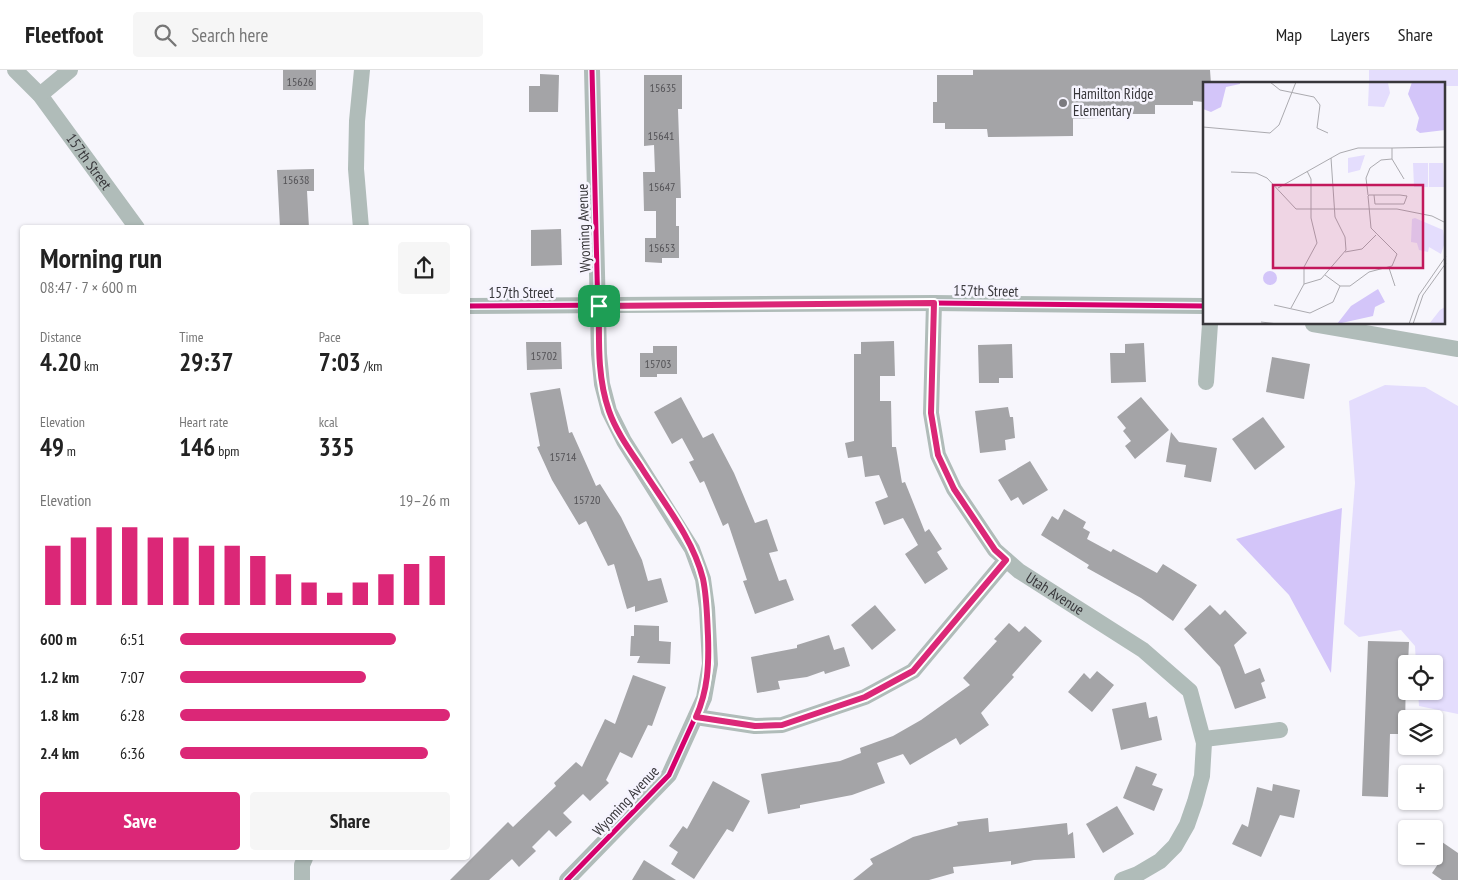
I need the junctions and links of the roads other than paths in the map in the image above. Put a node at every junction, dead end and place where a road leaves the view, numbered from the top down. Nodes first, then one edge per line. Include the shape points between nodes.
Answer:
1 (15, 70) edge
2 (70, 70) edge
3 (362, 70) edge
4 (592, 70) edge
5 (40, 95) junction
6 (136, 225) edge
7 (361, 225) edge
8 (934, 303) junction
9 (470, 306) edge
10 (599, 306) junction
11 (1203, 306) edge
12 (1210, 325) edge
13 (1319, 325) edge
14 (1458, 349) edge
15 (1206, 382) dead end
16 (1006, 560) junction
17 (696, 717) junction
18 (1280, 730) dead end
19 (1204, 739) junction
20 (304, 860) edge
21 (1126, 879) edge
22 (302, 880) edge
23 (567, 880) edge

1 - 5 street, 157th Street
2 - 5 street
3 - 7 street via 356,169
4 - 10 street, Wyoming Avenue
5 - 6 street, 157th Street
8 - 10 street, 157th Street
8 - 11 street, 157th Street
8 - 16 street, Utah Avenue via 931,413 938,455 954,489 995,550
9 - 10 street, 157th Street
10 - 17 street, Wyoming Avenue via 599,354 609,411 624,441 692,549 703,579 710,664 704,698
12 - 15 street
13 - 14 street
16 - 17 street via 913,671 865,697 782,725 755,726
16 - 19 street, Utah Avenue via 1143,650 1190,691
17 - 23 street, Wyoming Avenue via 669,775
18 - 19 street
19 - 21 street, Utah Avenue via 1202,776 1187,825 1160,861
20 - 22 street

